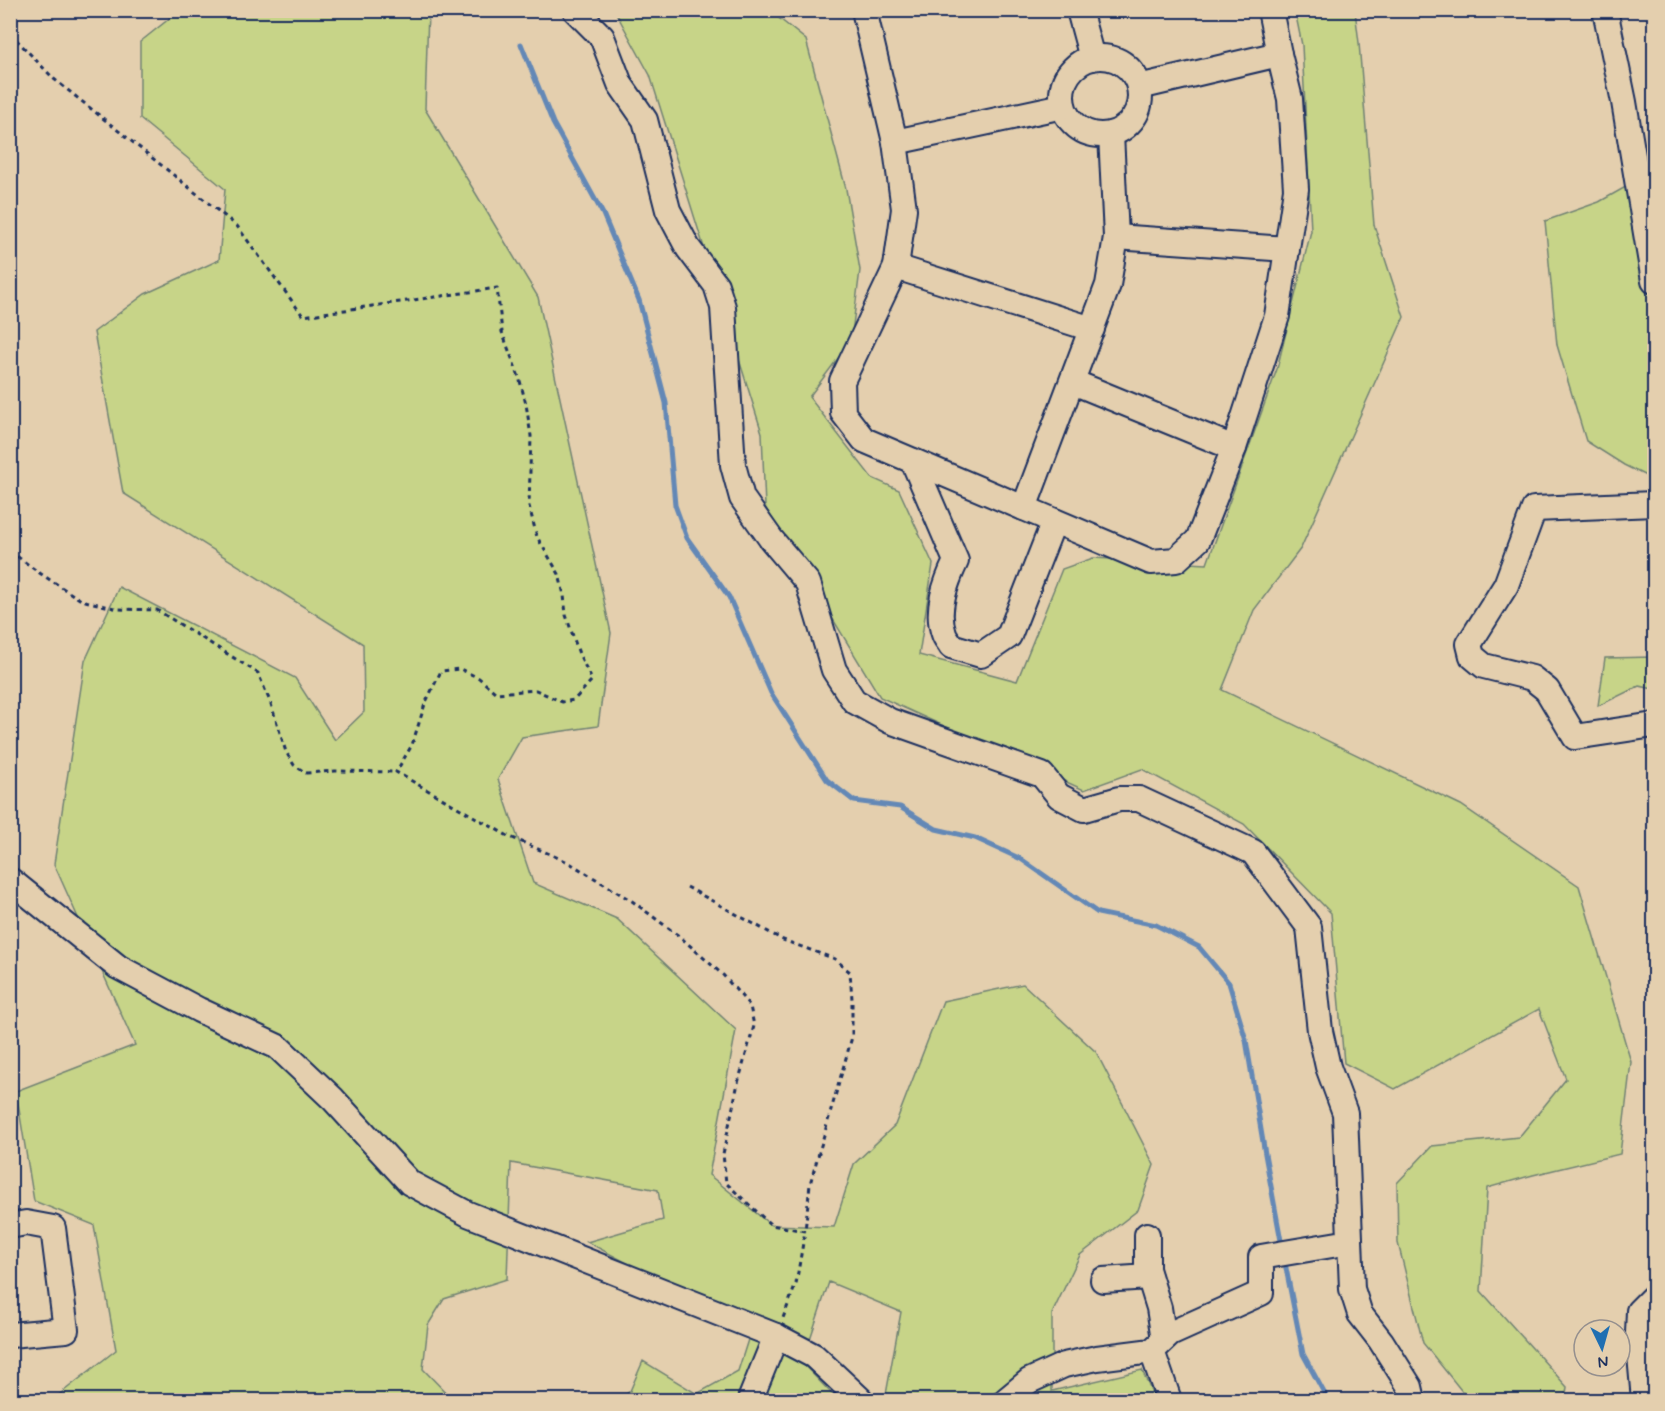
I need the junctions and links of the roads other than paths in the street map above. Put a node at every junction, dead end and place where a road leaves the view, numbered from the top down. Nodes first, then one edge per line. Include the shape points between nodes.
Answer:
1 (575, 10) edge
2 (864, 10) edge
3 (1079, 10) edge
4 (1270, 10) edge
5 (1605, 10) edge
6 (1279, 54) junction
7 (1092, 58) junction
8 (1140, 87) junction
9 (1063, 106) junction
10 (1111, 135) junction
11 (895, 142) junction
12 (1116, 237) junction
13 (1287, 249) junction
14 (896, 267) junction
15 (1654, 281) edge
16 (1092, 329) junction
17 (1072, 382) junction
18 (1234, 448) junction
19 (913, 461) junction
20 (1654, 504) edge
21 (1024, 508) junction
22 (1054, 521) junction
23 (1654, 725) edge
24 (10, 880) edge
25 (10, 1226) edge
26 (1147, 1235) dead end
27 (1350, 1242) junction
28 (1149, 1277) junction
29 (1103, 1280) dead end
30 (1654, 1297) edge
31 (10, 1335) edge
32 (776, 1336) junction
33 (1158, 1345) junction
34 (750, 1401) edge
35 (861, 1401) edge
36 (1006, 1401) edge
37 (1169, 1401) edge
38 (1413, 1401) edge
39 (1644, 1401) edge

1 - 27 street via 602,37 620,84 645,120 668,210 688,248 716,285 723,308 733,465 742,498 808,583 834,670 854,702 890,721 1042,775 1059,796 1084,809 1119,799 1139,799 1253,852 1309,927 1320,1031 1345,1113
2 - 11 street
3 - 7 street
4 - 6 street
5 - 15 street
6 - 8 street
6 - 13 street via 1290,99 1296,189
7 - 8 street via 1107,57 1122,63
7 - 9 street via 1067,76
8 - 10 street via 1135,116 1125,128
9 - 10 street via 1069,120 1081,130
9 - 11 street
10 - 12 street
11 - 14 street via 904,209
12 - 13 street
12 - 16 street via 1108,285
13 - 18 street via 1277,316
14 - 16 street
14 - 19 street via 842,381 843,413 864,440
16 - 17 street
17 - 18 street
17 - 21 street
18 - 22 street via 1198,540 1176,560 1151,562
19 - 21 street
19 - 22 street via 956,561 945,586 941,618 951,646 981,656 1009,636
20 - 23 street via 1534,509 1506,585 1469,644 1472,656 1484,666 1532,678 1547,690 1575,737
21 - 22 street
24 - 32 street via 118,967 278,1047 333,1099 410,1183 468,1214
25 - 31 street via 26,1223 53,1228 66,1330
26 - 28 street
27 - 33 street via 1262,1257 1261,1293 1170,1334
27 - 38 street via 1352,1289 1360,1314 1410,1387
28 - 29 street
28 - 33 street via 1159,1308
30 - 39 street via 1639,1311
32 - 34 street
32 - 35 street via 814,1356
33 - 36 street via 1064,1365 1029,1381
33 - 37 street

